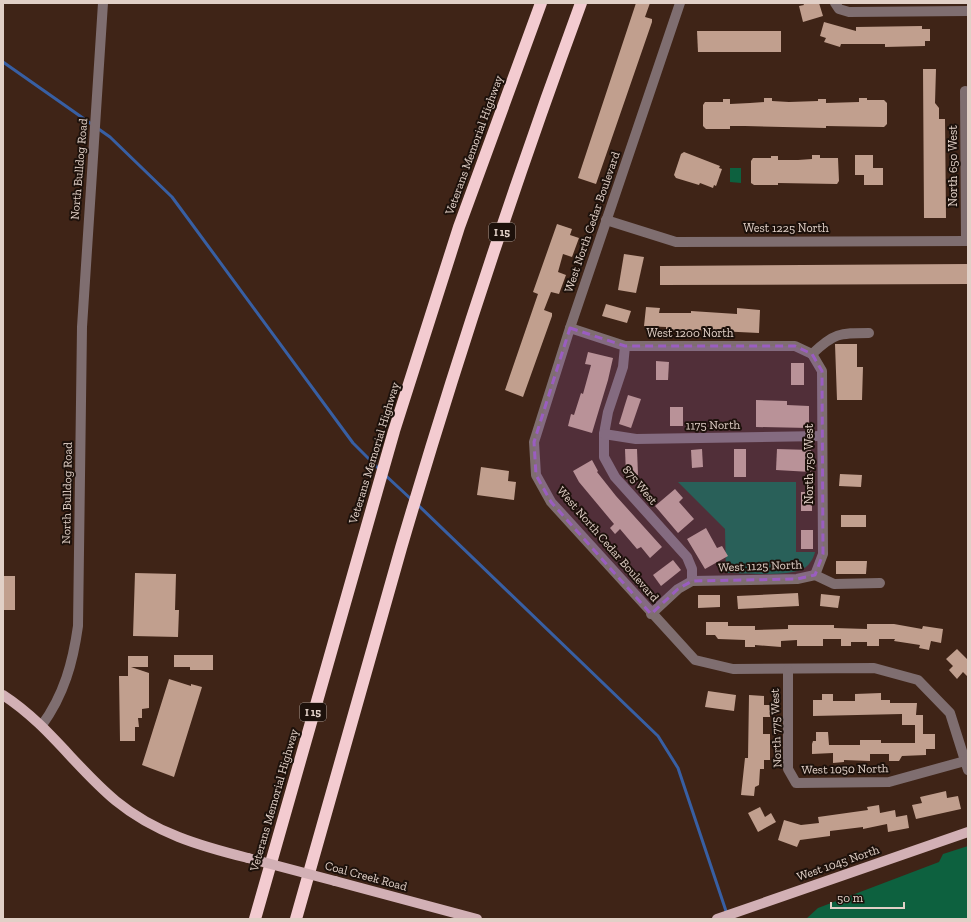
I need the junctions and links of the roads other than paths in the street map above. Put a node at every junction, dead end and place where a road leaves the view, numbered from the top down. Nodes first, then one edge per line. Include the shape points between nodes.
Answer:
1 (103, 3) edge
2 (542, 3) edge
3 (581, 3) edge
4 (680, 3) edge
5 (837, 6) edge
6 (968, 11) edge
7 (965, 91) dead end
8 (606, 220) junction
9 (967, 241) edge
10 (570, 328) junction
11 (869, 334) dead end
12 (625, 346) junction
13 (812, 354) junction
14 (604, 434) junction
15 (822, 436) junction
16 (815, 575) junction
17 (692, 581) junction
18 (880, 583) dead end
19 (651, 614) junction
20 (788, 670) junction
21 (3, 695) edge
22 (42, 725) junction
23 (966, 765) edge
24 (796, 783) joint
25 (968, 832) edge
26 (254, 919) edge
27 (296, 919) edge
28 (477, 919) edge
29 (717, 919) edge

1 - 22 street, North Bulldog Road via 82,327 78,626 73,658 65,684 55,706
2 - 26 highway, Veterans Memorial Highway / I 15 via 459,227 394,431
3 - 27 highway, I 15 via 472,320 401,546
4 - 8 street, West North Cedar Boulevard
5 - 6 street via 849,12
7 - 9 street, North 650 West
8 - 9 street, West 1225 North via 676,242
8 - 10 street, West North Cedar Boulevard
10 - 12 street, West 1200 North
10 - 19 street, West North Cedar Boulevard via 534,442 536,475 551,502
11 - 13 street via 837,335 827,340
12 - 13 street, West 1200 North via 795,346
12 - 14 street, 875 West via 623,367 608,412
13 - 15 street, North 750 West via 822,371
14 - 15 street, 1175 North via 636,439
14 - 17 street, 875 West via 604,457 615,477 687,557 692,569
15 - 16 street, North 750 West via 823,554
16 - 17 street, West 1125 North via 797,580
16 - 18 street, West 1125 North via 834,584
17 - 19 street via 678,589
19 - 20 street, West North Cedar Boulevard via 695,660 732,670
20 - 23 street, West North Cedar Boulevard via 874,668 918,680 950,713
20 - 24 street, North 775 West via 788,769
21 - 22 main road
22 - 28 main road, Coal Creek Road, bridge via 102,789 145,822 190,842
23 - 24 street, West 1050 North via 889,782
25 - 29 main road, West 1045 North

